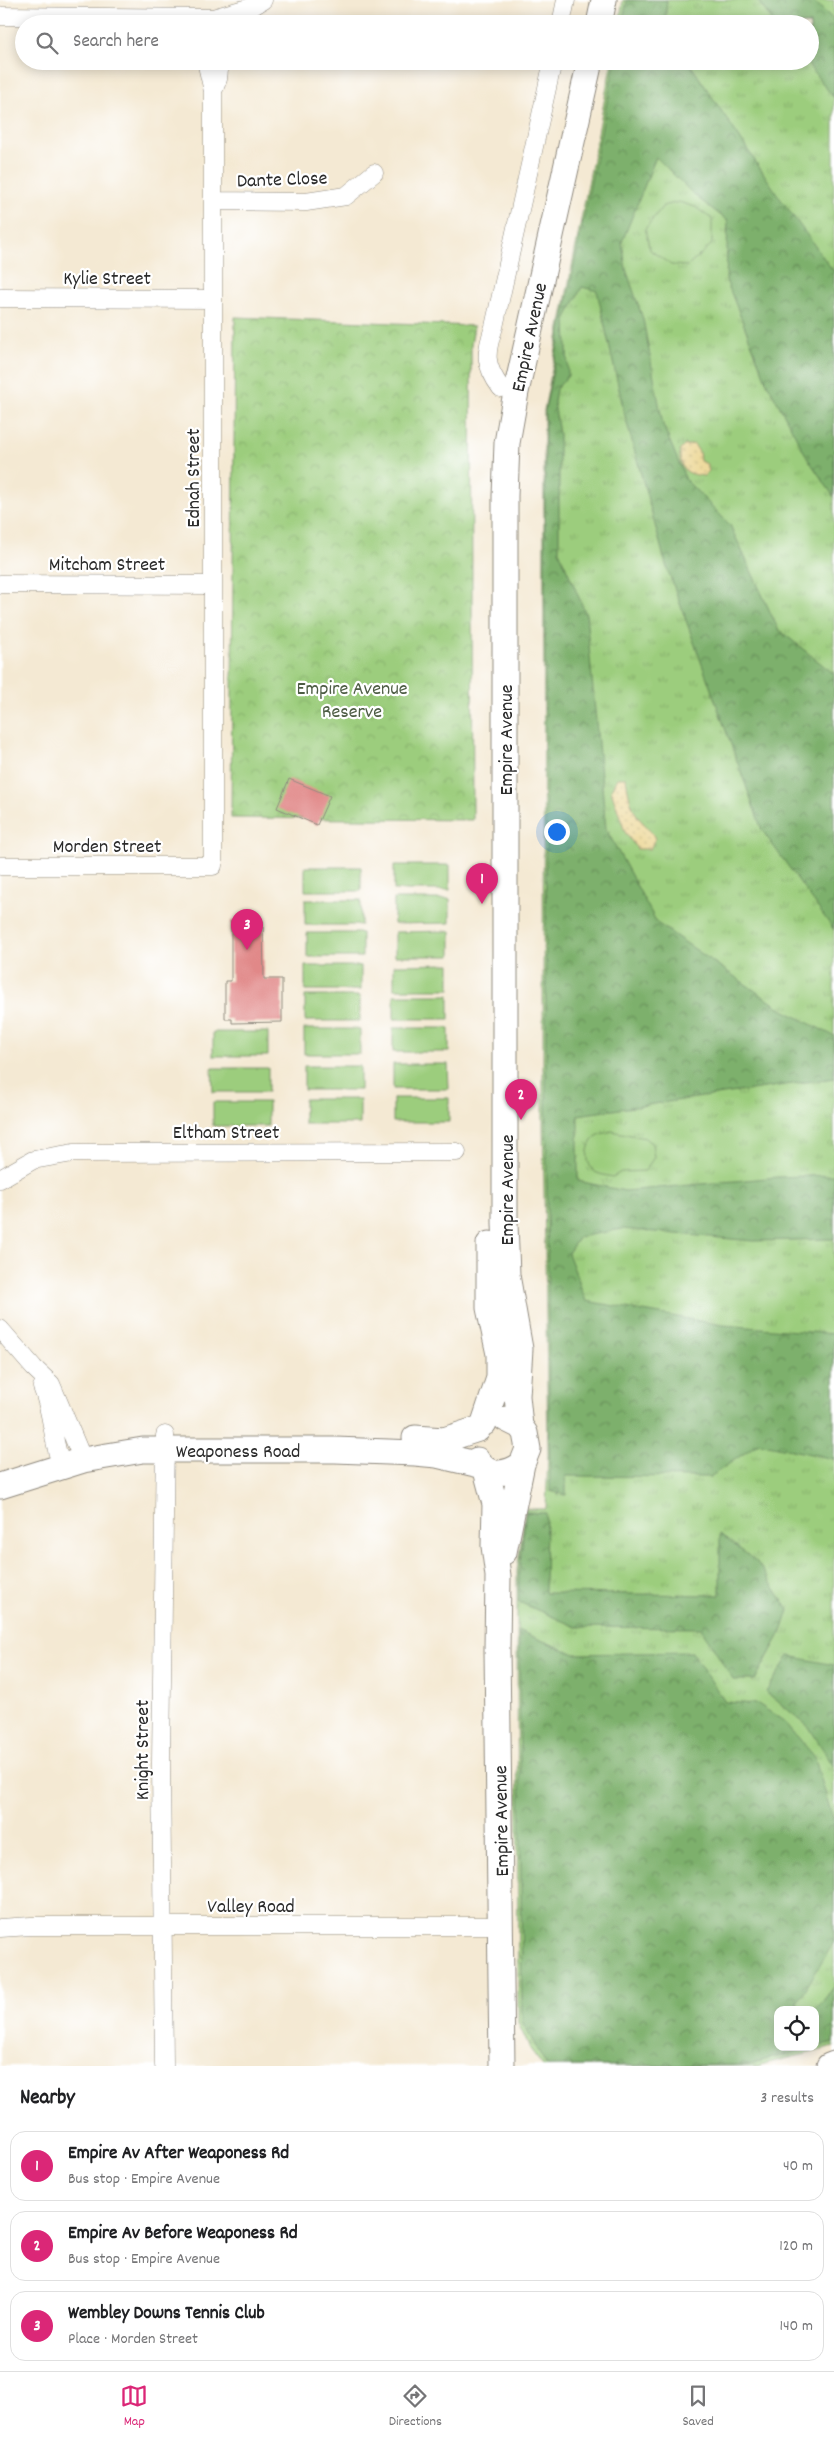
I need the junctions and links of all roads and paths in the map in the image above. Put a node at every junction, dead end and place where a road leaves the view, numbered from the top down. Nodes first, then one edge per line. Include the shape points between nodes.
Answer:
1 (263, 0) edge
2 (566, 0) edge
3 (588, 0) edge
4 (604, 0) edge
5 (236, 15) edge
6 (563, 15) edge
7 (585, 15) edge
8 (601, 15) edge
9 (0, 16) edge
10 (15, 16) edge
11 (208, 70) edge
12 (219, 70) edge
13 (551, 70) edge
14 (573, 70) edge
15 (588, 70) edge
16 (213, 91) junction
17 (374, 173) dead end
18 (213, 201) junction
19 (0, 298) edge
20 (213, 299) junction
21 (501, 388) junction
22 (0, 584) edge
23 (213, 585) junction
24 (0, 866) edge
25 (213, 866) joint
26 (457, 1152) dead end
27 (0, 1179) edge
28 (0, 1329) edge
29 (481, 1426) junction
30 (520, 1426) junction
31 (165, 1442) junction
32 (70, 1456) junction
33 (522, 1464) junction
34 (483, 1467) junction
35 (0, 1470) edge
36 (0, 1486) edge
37 (498, 1576) junction
38 (164, 1926) junction
39 (502, 1926) junction
40 (0, 1928) edge
41 (834, 2064) edge
42 (164, 2066) edge
43 (502, 2066) edge
44 (829, 2066) edge

1 - 5 street
2 - 6 street
3 - 7 main road
4 - 8 main road
9 - 10 street
11 - 16 street, Ednah Street
12 - 16 street, Ednah Street
13 - 21 street via 488,344 487,360 491,374
14 - 21 main road, Empire Avenue
15 - 30 main road, Empire Avenue via 516,392 508,443 505,496 505,1223 507,1275 520,1349 517,1396
16 - 18 street, Ednah Street
17 - 18 street, Dante Close via 346,196 306,202
18 - 20 street, Ednah Street
19 - 20 street, Kylie Street
20 - 23 street, Ednah Street
21 - 29 main road, Empire Avenue via 492,440 488,496 489,1308 499,1354 499,1378
22 - 23 street, Mitcham Street
23 - 25 street, Ednah Street
24 - 25 street, Morden Street
26 - 27 street, Eltham Street via 72,1153 33,1160
28 - 32 street via 34,1368
29 - 30 main road via 503,1418
29 - 31 main road, Weaponess Road via 444,1440 335,1436
29 - 34 main road, Empire Avenue via 472,1448
30 - 33 main road, Empire Avenue via 528,1449
31 - 32 main road, Weaponess Road via 118,1437
31 - 34 main road, Weaponess Road via 437,1454
31 - 38 street, Knight Street via 161,1764
32 - 35 main road, Weaponess Road
32 - 36 main road, Weaponess Road
33 - 34 main road via 511,1472 498,1474
33 - 37 main road, Empire Avenue
34 - 37 main road, Empire Avenue via 495,1504 494,1546
37 - 39 main road, Empire Avenue
38 - 39 street, Valley Road
38 - 40 street, Valley Road
38 - 42 street, Knight Street
39 - 43 main road, Empire Avenue
41 - 44 main road

